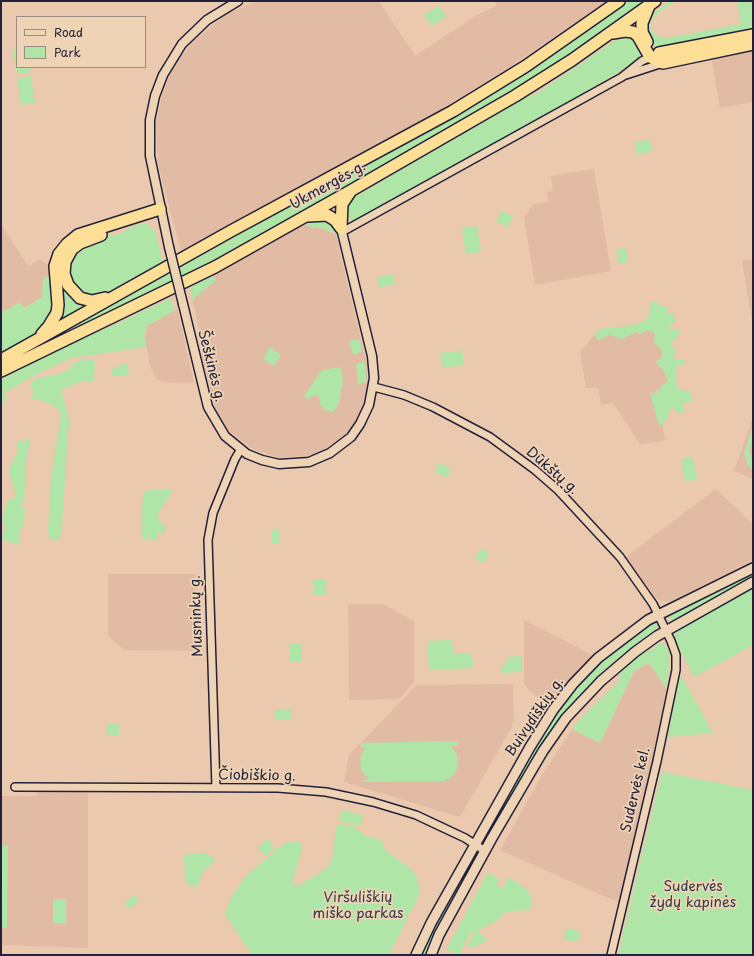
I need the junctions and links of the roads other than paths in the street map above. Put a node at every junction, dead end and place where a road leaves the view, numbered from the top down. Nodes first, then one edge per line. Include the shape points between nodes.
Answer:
1 (238, 1) edge
2 (611, 1) edge
3 (619, 1) edge
4 (227, 3) edge
5 (652, 3) edge
6 (601, 14) junction
7 (611, 34) junction
8 (753, 35) edge
9 (753, 44) edge
10 (654, 55) junction
11 (663, 64) junction
12 (622, 77) junction
13 (352, 190) junction
14 (161, 211) junction
15 (303, 217) junction
16 (342, 230) junction
17 (116, 296) junction
18 (31, 344) junction
19 (1, 360) edge
20 (1, 371) edge
21 (374, 388) junction
22 (241, 449) junction
23 (753, 568) edge
24 (753, 582) edge
25 (658, 614) junction
26 (666, 632) junction
27 (15, 787) dead end
28 (216, 788) junction
29 (474, 844) junction
30 (485, 851) junction
31 (416, 955) edge
32 (431, 955) edge
33 (611, 955) edge

1 - 4 street, Šeškinės g.
2 - 6 highway
3 - 6 highway, Ukmergės g.
4 - 14 street, Šeškinės g. via 182,44 158,85 149,141
5 - 7 highway, Ukmergės g.
5 - 10 highway via 642,23 642,32
6 - 17 highway, Ukmergės g. via 526,66 453,111
7 - 10 highway via 632,32
7 - 13 highway, Ukmergės g. via 515,96
8 - 10 highway
9 - 11 highway
10 - 11 highway
10 - 12 street
11 - 12 street
12 - 16 street
13 - 15 highway, Ukmergės g.
13 - 16 highway via 342,204
14 - 17 highway via 80,243 67,256 64,267 65,279 75,294 92,301
14 - 18 highway via 78,235 67,244 59,254 55,266 58,305 56,312 50,326
14 - 22 street, Šeškinės g., bridge via 208,407 222,432
15 - 16 highway via 326,216 335,220
15 - 20 highway, Ukmergės g. via 215,267
16 - 21 street, Šeškinės g. via 373,362
17 - 18 highway, Ukmergės g.
18 - 19 highway, Ukmergės g.
21 - 22 street, Šeškinės g. via 356,431 342,445 318,459 299,464 279,464 254,458
21 - 25 street, Dūkštų g. via 404,395 433,407 490,437 535,470 558,490 620,557
22 - 28 street, Musninkų g. via 234,459 213,513 208,540
23 - 25 main road, Buivydiškių g.
24 - 26 main road, Buivydiškių g.
25 - 26 street, Dūkštų g.
25 - 29 main road, Buivydiškių g. via 598,658 573,684 530,747
26 - 30 main road, Buivydiškių g. via 651,640 609,673 566,718 543,751
26 - 33 street, Sudervės kel. via 676,655 676,670
27 - 28 street, Čiobiškio g.
28 - 29 street, Čiobiškio g. via 285,789 353,797 416,815
29 - 30 street, Čiobiškio g.
29 - 31 main road, Buivydiškių g.
30 - 32 main road, Buivydiškių g.

